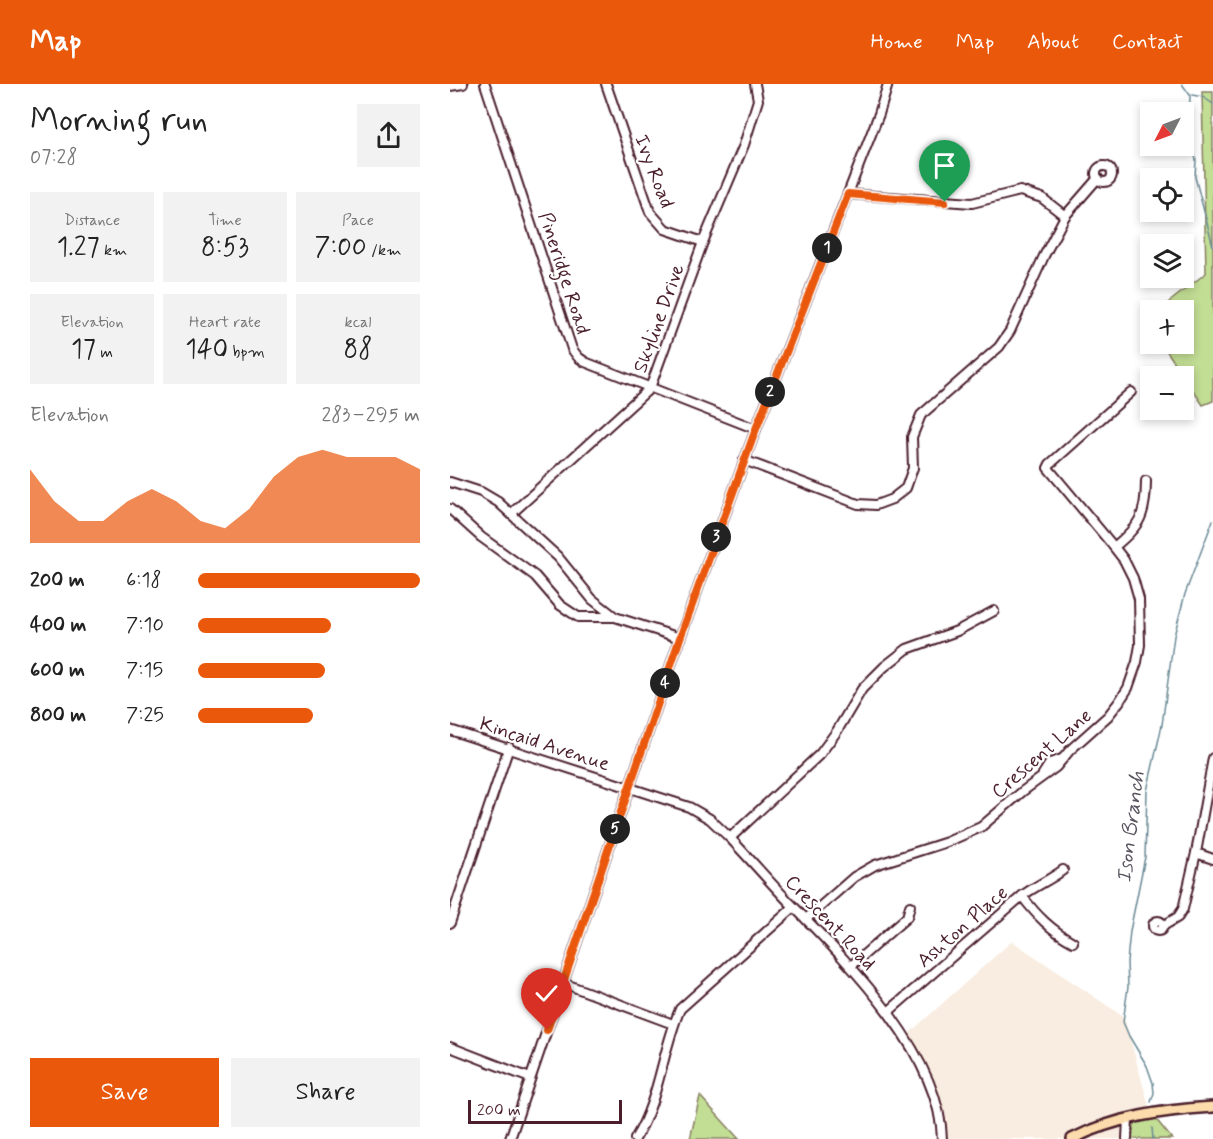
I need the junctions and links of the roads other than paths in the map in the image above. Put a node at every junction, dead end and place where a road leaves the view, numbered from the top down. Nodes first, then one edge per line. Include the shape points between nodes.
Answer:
1 (463, 84) edge
2 (485, 84) edge
3 (606, 84) edge
4 (755, 84) edge
5 (888, 84) edge
6 (450, 86) edge
7 (1098, 178) dead end
8 (848, 194) junction
9 (1065, 216) junction
10 (704, 242) junction
11 (650, 388) junction
12 (1131, 392) dead end
13 (756, 429) junction
14 (744, 460) junction
15 (1146, 481) dead end
16 (450, 482) edge
17 (450, 509) edge
18 (511, 514) junction
19 (1114, 547) junction
20 (994, 611) dead end
21 (615, 617) junction
22 (680, 638) junction
23 (450, 730) edge
24 (509, 747) junction
25 (1213, 758) edge
26 (1211, 779) edge
27 (630, 787) junction
28 (730, 838) junction
29 (1196, 853) junction
30 (1213, 859) edge
31 (1063, 870) dead end
32 (1022, 896) junction
33 (910, 906) dead end
34 (794, 907) junction
35 (808, 921) junction
36 (450, 923) edge
37 (1163, 926) dead end
38 (1073, 942) dead end
39 (851, 966) junction
40 (563, 983) junction
41 (888, 1012) junction
42 (673, 1024) junction
43 (450, 1047) edge
44 (530, 1078) junction
45 (1213, 1107) edge
46 (1128, 1119) junction
47 (510, 1139) edge
48 (634, 1139) edge
49 (942, 1139) edge
50 (1072, 1139) edge
51 (1127, 1139) edge

1 - 6 street
2 - 11 street, Pineridge Road via 572,349 585,362
3 - 10 street, Ivy Road via 650,212 665,229
4 - 10 street, Skyline Drive via 758,100 744,145
5 - 8 street
7 - 9 street
8 - 9 street via 972,204 1020,191 1042,198
8 - 13 street
9 - 14 street via 1005,339 921,415 912,437 913,468 906,488 892,499 876,505 858,504
10 - 11 street, Skyline Drive
11 - 13 street, Pineridge Road
11 - 18 street, Skyline Drive
12 - 19 street, Crescent Lane via 1048,468
13 - 14 street
14 - 22 street
15 - 19 street via 1146,500 1138,524
16 - 18 street via 481,492
17 - 21 street via 535,576 560,605 578,617
18 - 21 street via 558,557 592,599
19 - 35 street, Crescent Lane via 1124,560 1139,599 1140,645 1128,688 1108,716 1056,767 981,826 947,842 875,864 854,877 825,909
20 - 28 street via 957,631 907,649 884,667 862,689 820,754
21 - 22 street
22 - 27 street
23 - 24 street, Kincaid Avenue
24 - 27 street, Kincaid Avenue
24 - 36 street
25 - 26 street
26 - 29 street
27 - 28 street, Crescent Road via 689,807 710,819
27 - 40 street
28 - 34 street, Crescent Road
29 - 30 street
29 - 37 street via 1183,909
31 - 32 street, Ashton Place
32 - 38 street via 1054,932
32 - 41 street, Ashton Place
33 - 39 street via 907,917
34 - 35 street, Crescent Road
34 - 42 street via 680,1009
35 - 39 street, Crescent Road
39 - 41 street, Crescent Road
40 - 42 street
40 - 44 street
41 - 49 street, Crescent Road via 933,1090
42 - 48 street via 649,1109
43 - 44 street
44 - 47 street
45 - 46 main road
46 - 50 main road
46 - 51 street

